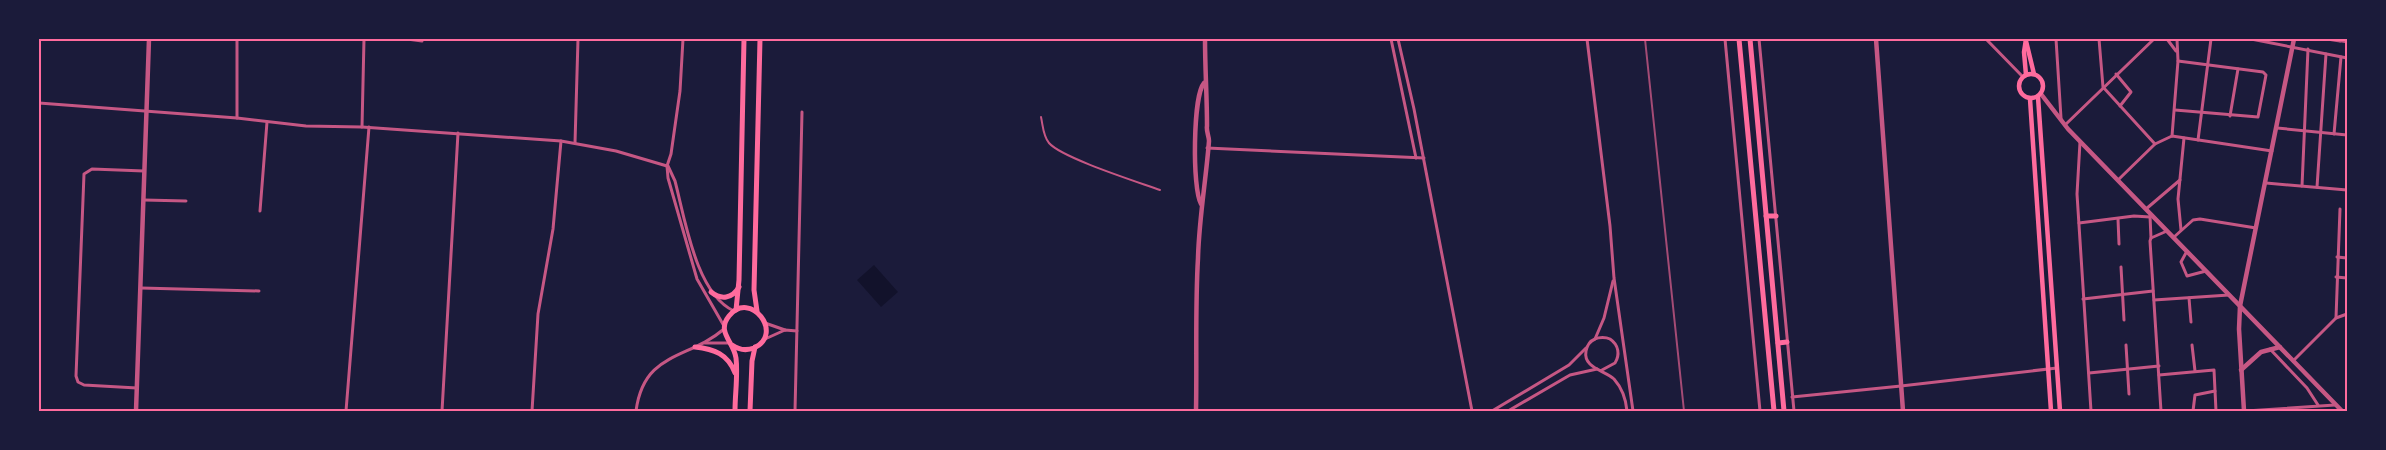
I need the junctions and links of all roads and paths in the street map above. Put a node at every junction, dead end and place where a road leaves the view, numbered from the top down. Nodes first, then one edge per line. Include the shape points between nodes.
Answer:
1 (149, 39) edge
2 (237, 39) edge
3 (364, 39) edge
4 (408, 39) edge
5 (578, 39) edge
6 (683, 39) edge
7 (744, 39) edge
8 (760, 39) edge
9 (1205, 39) edge
10 (1391, 39) edge
11 (1398, 39) edge
12 (1587, 39) edge
13 (1725, 39) edge
14 (1740, 39) edge
15 (1750, 39) edge
16 (1759, 39) edge
17 (1876, 39) edge
18 (1986, 39) edge
19 (2026, 39) edge
20 (2056, 39) edge
21 (2099, 39) edge
22 (2154, 39) edge
23 (2167, 39) edge
24 (2177, 39) edge
25 (2211, 39) edge
26 (2251, 39) edge
27 (2294, 39) edge
28 (2327, 39) edge
29 (2340, 40) edge
30 (422, 41) dead end
31 (2347, 42) edge
32 (2293, 46) junction
33 (2308, 50) junction
34 (2177, 51) junction
35 (2326, 54) junction
36 (2341, 56) junction
37 (2347, 58) edge
38 (2178, 61) junction
39 (2207, 65) junction
40 (2238, 69) junction
41 (2034, 74) junction
42 (2116, 74) junction
43 (2025, 76) junction
44 (1204, 83) junction
45 (2103, 87) junction
46 (2039, 95) junction
47 (2030, 98) junction
48 (39, 103) edge
49 (2120, 106) junction
50 (2175, 110) junction
51 (147, 111) junction
52 (802, 112) dead end
53 (2202, 112) junction
54 (2230, 116) junction
55 (1042, 117) dead end
56 (237, 118) junction
57 (267, 122) junction
58 (2063, 123) junction
59 (362, 127) junction
60 (369, 128) junction
61 (2277, 128) junction
62 (1197, 130) junction
63 (1206, 130) junction
64 (2304, 131) junction
65 (458, 133) junction
66 (2322, 133) junction
67 (2334, 134) junction
68 (2347, 135) edge
69 (2172, 136) junction
70 (2184, 138) junction
71 (2198, 140) junction
72 (560, 141) junction
73 (2080, 141) junction
74 (575, 143) junction
75 (2155, 144) junction
76 (1196, 149) junction
77 (1206, 149) junction
78 (2272, 151) junction
79 (1416, 158) junction
80 (1424, 158) junction
81 (668, 166) junction
82 (144, 171) junction
83 (2180, 179) junction
84 (2118, 180) junction
85 (2266, 183) junction
86 (2302, 186) junction
87 (2317, 187) junction
88 (1160, 190) dead end
89 (2347, 190) edge
90 (144, 200) junction
91 (186, 201) dead end
92 (1201, 204) junction
93 (2146, 209) junction
94 (2340, 209) dead end
95 (260, 211) dead end
96 (1766, 216) junction
97 (1776, 216) junction
98 (2151, 216) junction
99 (2118, 218) junction
100 (2079, 223) junction
101 (2256, 228) junction
102 (2181, 230) junction
103 (2168, 231) junction
104 (2174, 237) junction
105 (2151, 238) junction
106 (2119, 244) dead end
107 (2187, 251) junction
108 (2337, 257) junction
109 (2347, 258) edge
110 (2120, 267) dead end
111 (2206, 271) junction
112 (2336, 277) junction
113 (1614, 278) junction
114 (2347, 278) edge
115 (739, 287) junction
116 (141, 288) junction
117 (259, 291) dead end
118 (2153, 291) junction
119 (711, 292) junction
120 (2122, 295) junction
121 (2229, 295) junction
122 (2189, 298) junction
123 (2083, 299) junction
124 (2154, 300) junction
125 (2240, 306) junction
126 (735, 310) junction
127 (757, 311) junction
128 (2347, 314) edge
129 (2336, 318) junction
130 (2124, 320) dead end
131 (2190, 322) dead end
132 (765, 323) junction
133 (724, 328) junction
134 (785, 330) junction
135 (797, 331) junction
136 (1595, 339) junction
137 (763, 340) junction
138 (1787, 342) junction
139 (705, 343) junction
140 (1778, 343) junction
141 (731, 344) junction
142 (2126, 345) dead end
143 (2192, 345) dead end
144 (695, 347) junction
145 (755, 347) junction
146 (2280, 347) junction
147 (1587, 348) junction
148 (1618, 348) junction
149 (1626, 348) junction
150 (2270, 349) junction
151 (2293, 361) junction
152 (2159, 366) junction
153 (2057, 368) junction
154 (2048, 369) junction
155 (2128, 369) junction
156 (1599, 370) junction
157 (2242, 370) junction
158 (2195, 371) junction
159 (2089, 373) junction
160 (2159, 375) junction
161 (736, 377) junction
162 (1901, 386) junction
163 (137, 388) junction
164 (2214, 391) junction
165 (2130, 394) dead end
166 (1792, 397) junction
167 (2318, 405) junction
168 (2338, 409) edge
169 (136, 411) edge
170 (346, 411) edge
171 (442, 411) edge
172 (532, 411) edge
173 (636, 411) edge
174 (735, 411) edge
175 (750, 411) edge
176 (795, 411) edge
177 (1196, 411) edge
178 (1472, 411) edge
179 (1492, 411) edge
180 (1508, 411) edge
181 (1627, 411) edge
182 (1633, 411) edge
183 (1760, 411) edge
184 (1774, 411) edge
185 (1784, 411) edge
186 (1794, 411) edge
187 (1903, 411) edge
188 (2051, 411) edge
189 (2060, 411) edge
190 (2091, 411) edge
191 (2161, 411) edge
192 (2193, 411) edge
193 (2216, 411) edge
194 (2245, 411) edge

1 - 51 street
2 - 56 street
3 - 59 street
4 - 30 street
5 - 74 street
6 - 81 street via 680,91
7 - 115 main road
8 - 127 main road via 754,296
9 - 44 street
10 - 79 street
11 - 80 street
12 - 113 street
13 - 183 street
14 - 184 main road
15 - 96 main road
16 - 97 street
17 - 162 street
18 - 43 street
19 - 41 main road
19 - 43 main road
20 - 58 street
21 - 45 street
22 - 42 street
23 - 34 street
24 - 34 street
25 - 39 street
26 - 32 street
27 - 32 street
28 - 29 street
29 - 31 street
32 - 33 street
32 - 61 street
33 - 35 street
33 - 64 street
34 - 38 street
35 - 36 street
35 - 66 street
36 - 37 street
36 - 67 street
38 - 39 street
38 - 50 street
39 - 40 street
39 - 53 street
40 - 54 street
40 - 54 street via 2265,73 2260,115 2256,118
41 - 43 main road
41 - 46 main road via 2043,82
42 - 45 street
42 - 49 street via 2131,92
43 - 47 main road via 2019,90
44 - 62 street via 1199,94
44 - 63 street via 1208,93
45 - 49 street
45 - 58 street
46 - 47 main road
46 - 58 street
46 - 153 main road
47 - 154 main road
48 - 51 street
49 - 75 street
50 - 53 street
50 - 69 street
51 - 56 street
51 - 82 street
52 - 135 street
53 - 54 street
53 - 71 street
55 - 88 lane via 1046,137 1054,147
56 - 57 street
57 - 59 street
57 - 95 street
58 - 73 street
59 - 60 street
60 - 65 street
60 - 170 street
61 - 64 street
61 - 78 street
62 - 63 street via 1200,127
62 - 76 street via 1194,137
63 - 77 street via 1209,137
64 - 66 street
64 - 86 street
65 - 72 street
65 - 171 street
66 - 67 street
66 - 87 street
67 - 68 street
69 - 70 street
69 - 75 street
70 - 71 street
70 - 83 street
71 - 78 street
72 - 74 street
72 - 172 street via 554,228 538,314
73 - 84 street
73 - 100 street via 2077,164
74 - 81 street via 639,156
75 - 84 street
76 - 77 street via 1200,152
76 - 92 street via 1197,196
77 - 79 street
77 - 92 street via 1205,191
78 - 85 street
79 - 80 street
80 - 178 street
81 - 119 street via 696,256
81 - 133 street via 669,185 693,268
82 - 90 street
82 - 163 street via 92,169 84,174 76,376 84,385
83 - 93 street
83 - 102 street via 2178,216
84 - 93 street
85 - 86 street
85 - 101 street
86 - 87 street
87 - 89 street
90 - 91 street
90 - 116 street
92 - 177 street
93 - 98 street
94 - 108 street
96 - 97 main road
96 - 140 main road
97 - 138 street
98 - 99 street
98 - 103 street
98 - 105 street
99 - 100 street
99 - 106 street
100 - 123 street
101 - 102 street via 2200,219 2193,220
101 - 125 street
102 - 104 street
103 - 104 street
103 - 105 street
104 - 107 street
105 - 118 street
107 - 111 street
107 - 111 street via 2181,262 2187,276
108 - 109 street
108 - 112 street
110 - 120 street
111 - 121 street
112 - 114 street
112 - 129 street
113 - 136 street
113 - 149 street
115 - 119 main road via 725,298
115 - 126 main road
116 - 117 street
116 - 163 street
118 - 120 street
118 - 124 street
119 - 126 street via 721,304
120 - 123 street
120 - 130 street
121 - 122 street
121 - 125 street
122 - 124 street
122 - 131 street
123 - 159 street
124 - 152 street
125 - 146 street
125 - 157 street
126 - 127 main road via 747,307
126 - 133 main road via 727,318
127 - 132 main road
128 - 129 street
129 - 151 street
132 - 134 street
132 - 137 main road
133 - 139 street
133 - 141 main road
134 - 135 street
134 - 137 street
135 - 176 street
136 - 147 street
136 - 148 street via 1606,338
137 - 145 main road
138 - 140 main road
138 - 166 street
139 - 141 street
139 - 144 street
140 - 185 main road
141 - 145 main road via 745,350
141 - 161 main road via 736,360
142 - 155 street
143 - 158 street
144 - 161 main road via 721,353
144 - 173 street via 668,359 656,369 640,391
145 - 175 main road
146 - 150 street
146 - 151 street
147 - 156 street via 1586,358
147 - 179 street via 1569,365
148 - 149 street
148 - 156 street via 1615,363
149 - 182 street
150 - 157 street via 2252,359
150 - 167 street via 2307,388
151 - 168 street
152 - 155 street
152 - 160 street
153 - 154 street
153 - 189 main road
154 - 162 street
154 - 188 main road
155 - 159 street
155 - 165 street
156 - 180 street via 1570,375
156 - 181 street via 1619,386
157 - 194 street
158 - 160 street
158 - 164 street via 2214,370
159 - 190 street
160 - 191 street
161 - 174 main road
162 - 166 street
162 - 187 street
163 - 169 street
164 - 192 street via 2194,395
164 - 193 street
166 - 186 street
167 - 168 street
167 - 194 street

